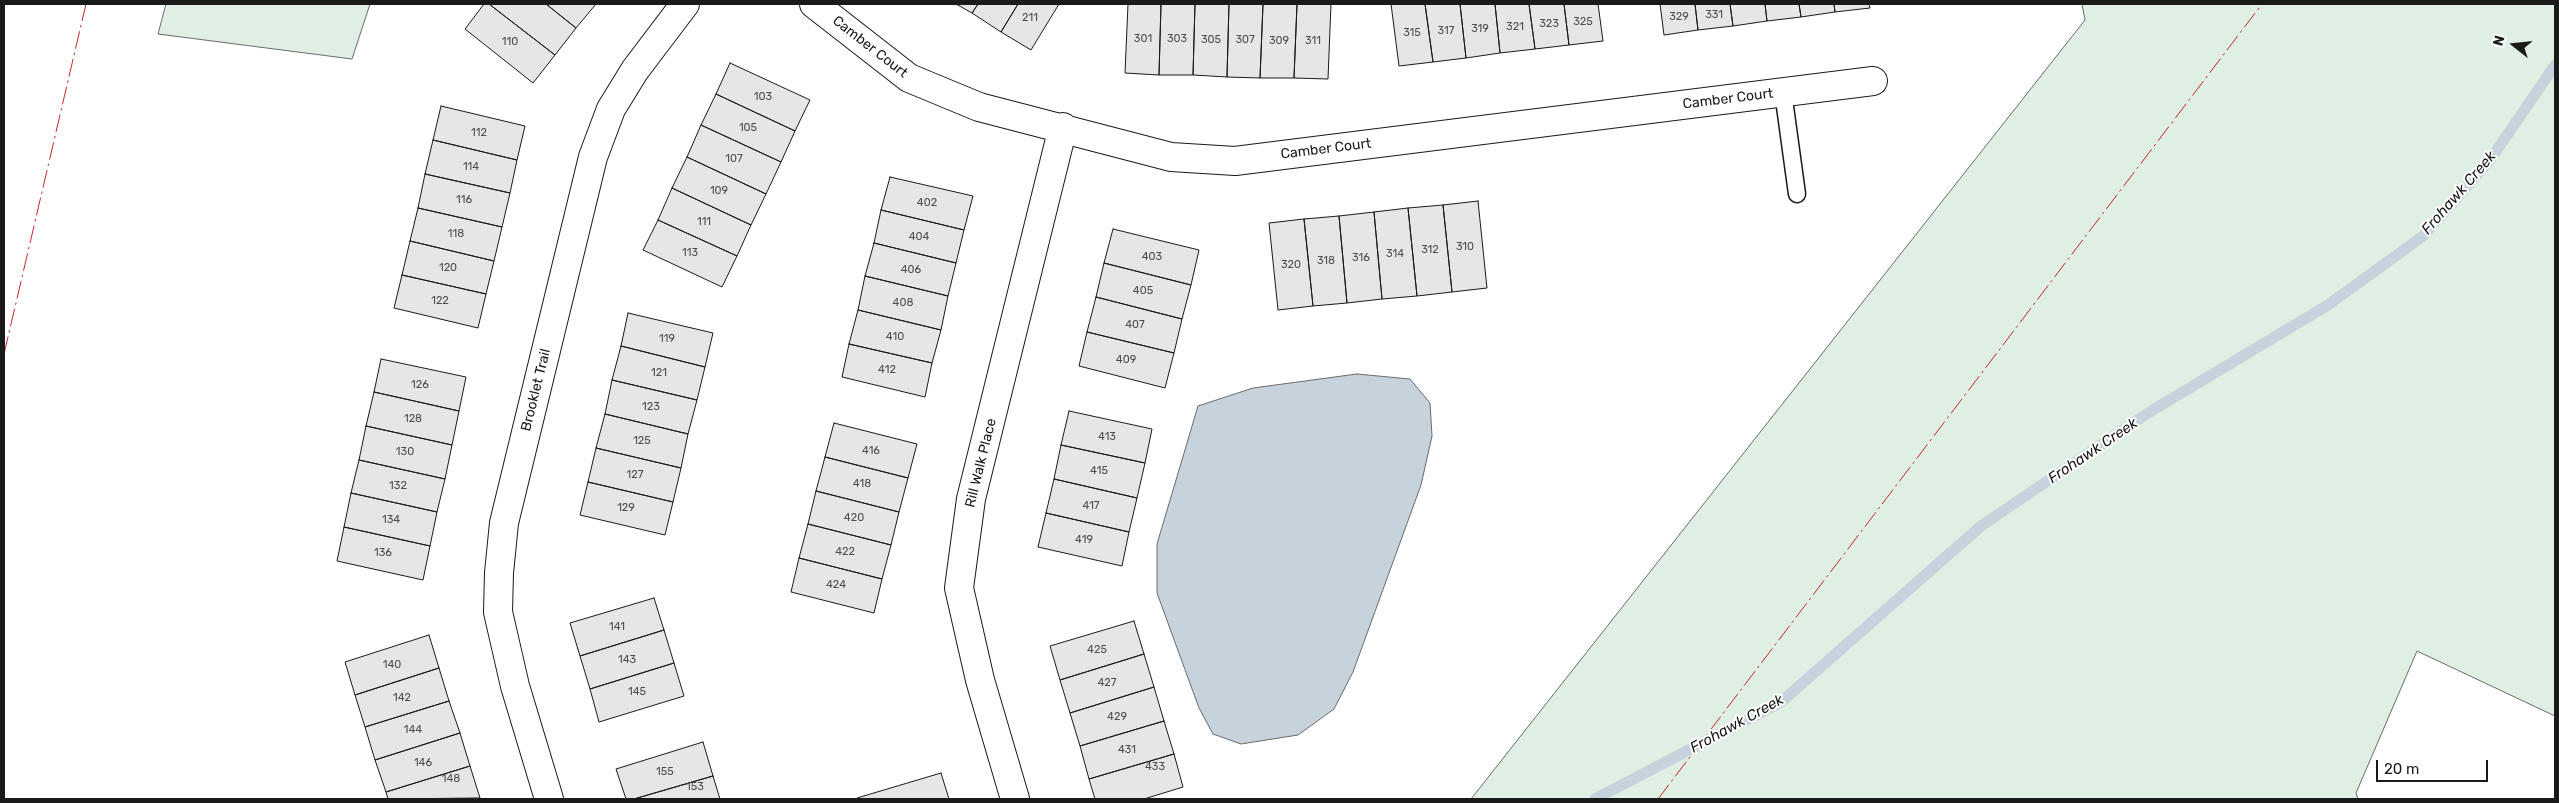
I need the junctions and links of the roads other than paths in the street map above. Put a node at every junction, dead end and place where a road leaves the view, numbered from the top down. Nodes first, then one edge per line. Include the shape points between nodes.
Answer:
1 (685, 4) edge
2 (814, 4) edge
3 (1873, 81) dead end
4 (1783, 92) junction
5 (1063, 127) junction
6 (1797, 194) dead end
7 (549, 799) edge
8 (1015, 799) edge

1 - 7 street, Brooklet Trail via 635,70 611,109 593,157 504,523 498,612 515,686
2 - 5 street, Camber Court via 909,78 979,107
3 - 4 street, Camber Court
4 - 5 street, Camber Court via 1235,161 1171,157
4 - 6 lane
5 - 8 street, Rill Walk Place via 971,499 959,588 980,680

